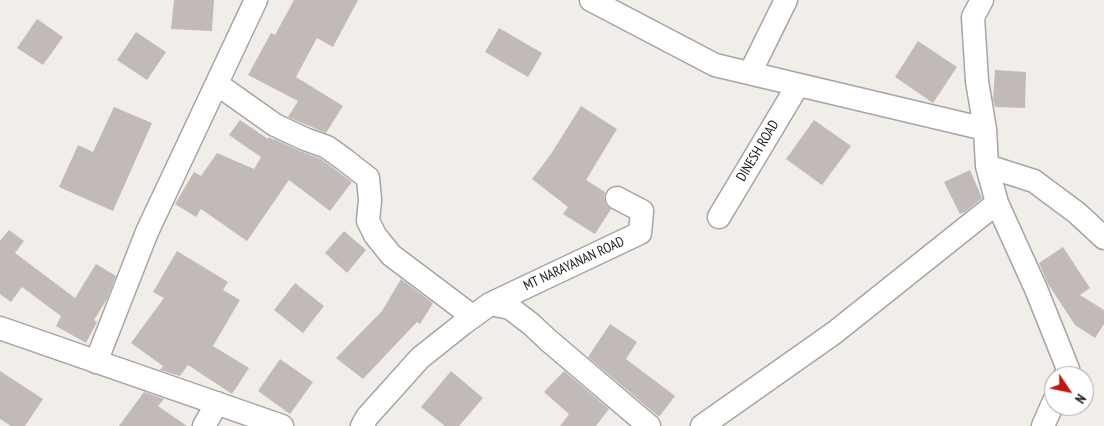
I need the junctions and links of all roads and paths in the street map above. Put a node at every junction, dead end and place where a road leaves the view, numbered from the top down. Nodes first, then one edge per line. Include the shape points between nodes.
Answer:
1 (256, 0) edge
2 (591, 0) edge
3 (786, 0) edge
4 (982, 0) edge
5 (750, 74) junction
6 (217, 84) junction
7 (798, 85) junction
8 (985, 128) junction
9 (987, 166) junction
10 (617, 198) dead end
11 (996, 203) junction
12 (719, 217) dead end
13 (1104, 238) edge
14 (490, 304) junction
15 (472, 316) junction
16 (2, 334) edge
17 (96, 362) junction
18 (1067, 366) edge
19 (217, 403) junction
20 (204, 426) edge
21 (282, 426) edge
22 (362, 426) edge
23 (649, 426) edge
24 (702, 426) edge

1 - 6 street
2 - 5 street via 715,65
3 - 5 street
4 - 8 street via 973,17 977,81
5 - 7 street
6 - 15 street via 275,125 327,147 368,178 368,221 375,235 391,255
6 - 17 street via 147,232
7 - 8 street
7 - 12 street, DINESH ROAD
8 - 9 street
9 - 11 street
9 - 13 street via 1034,181
10 - 14 street, MT NARAYANAN ROAD via 642,210 640,233
11 - 18 street
11 - 24 street via 834,333
14 - 15 street
14 - 23 street via 510,308 531,324
15 - 22 street via 420,358
16 - 17 street
17 - 19 street
19 - 20 street
19 - 21 street

